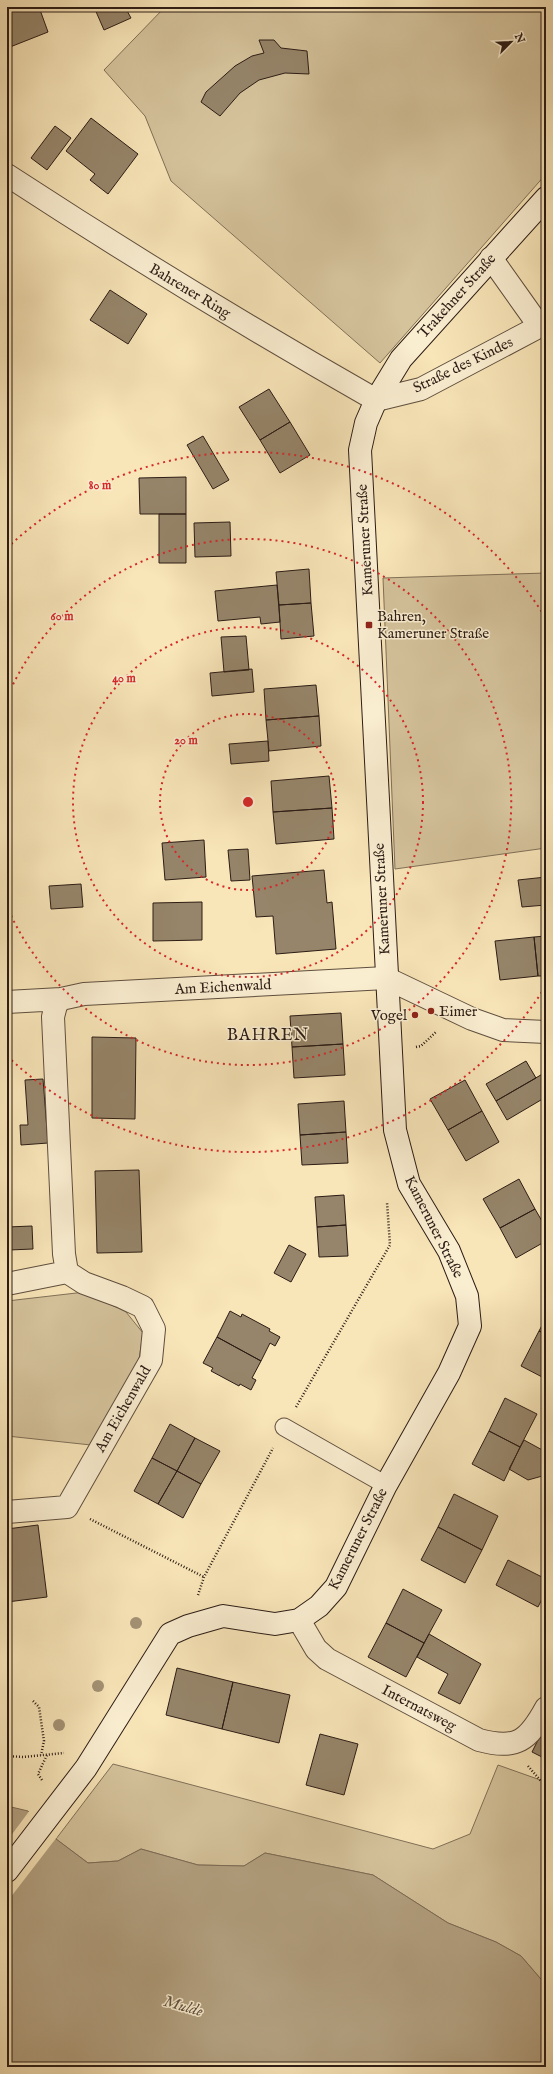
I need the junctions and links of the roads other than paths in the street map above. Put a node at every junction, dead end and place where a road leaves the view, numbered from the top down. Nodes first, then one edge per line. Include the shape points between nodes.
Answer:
1 (7, 175) edge
2 (546, 198) edge
3 (491, 258) junction
4 (543, 325) edge
5 (376, 400) junction
6 (386, 978) junction
7 (61, 999) junction
8 (7, 1002) edge
9 (546, 1032) edge
10 (67, 1272) junction
11 (7, 1284) edge
12 (284, 1428) road end
13 (386, 1485) junction
14 (7, 1512) edge
15 (299, 1620) junction
16 (546, 1708) edge
17 (7, 1871) edge

1 - 5 street, Bahrener Ring via 92,231 281,346
2 - 3 street, Trakehner Straße
3 - 4 street
3 - 5 street, Trakehner Straße via 401,359
4 - 5 street, Straße des Kindes via 422,389
5 - 6 street, Kameruner Straße via 366,423 360,450
6 - 7 street, Am Eichenwald via 84,994
6 - 9 street via 472,1019 503,1030
6 - 13 street, Kameruner Straße via 395,1130 409,1184 449,1251 467,1296 470,1326 449,1373
7 - 8 street, Am Eichenwald
7 - 10 street via 53,1016 64,1254
10 - 11 street
10 - 14 street, Am Eichenwald via 84,1283 143,1307 154,1329 152,1360 67,1507
12 - 13 lane
13 - 15 street, Kameruner Straße via 336,1587 319,1606
15 - 16 street, Internatsweg via 316,1649 327,1659 480,1740 496,1745 509,1745 520,1740 535,1730
15 - 17 street, Kameruner Straße via 275,1624 223,1616 170,1634 86,1768

